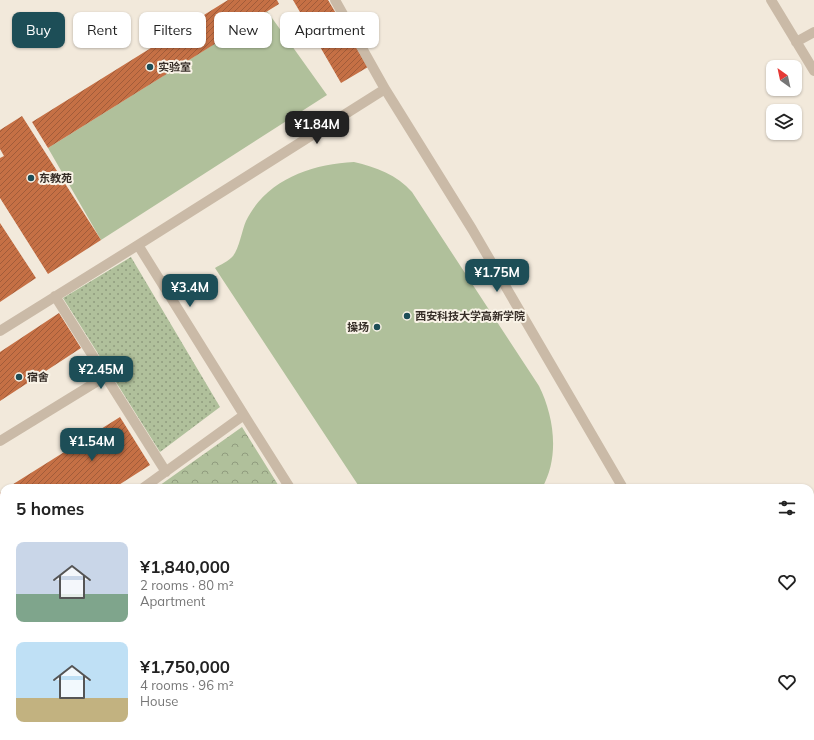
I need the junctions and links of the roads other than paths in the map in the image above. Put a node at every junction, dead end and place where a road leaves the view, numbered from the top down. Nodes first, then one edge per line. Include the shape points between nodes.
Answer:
1 (335, 0) edge
2 (771, 0) edge
3 (814, 32) edge
4 (796, 42) junction
5 (814, 71) edge
6 (385, 89) junction
7 (138, 245) junction
8 (55, 296) junction
9 (0, 331) edge
10 (106, 376) junction
11 (244, 415) junction
12 (0, 441) edge
13 (166, 472) junction
14 (149, 484) edge
15 (287, 484) edge
16 (621, 484) edge

1 - 6 street
2 - 4 street
3 - 4 street
4 - 5 street
6 - 7 street
6 - 16 street via 472,229
7 - 8 street
7 - 11 street
8 - 9 street
8 - 10 street
10 - 12 street
10 - 13 street
11 - 13 street
11 - 15 street
13 - 14 street

